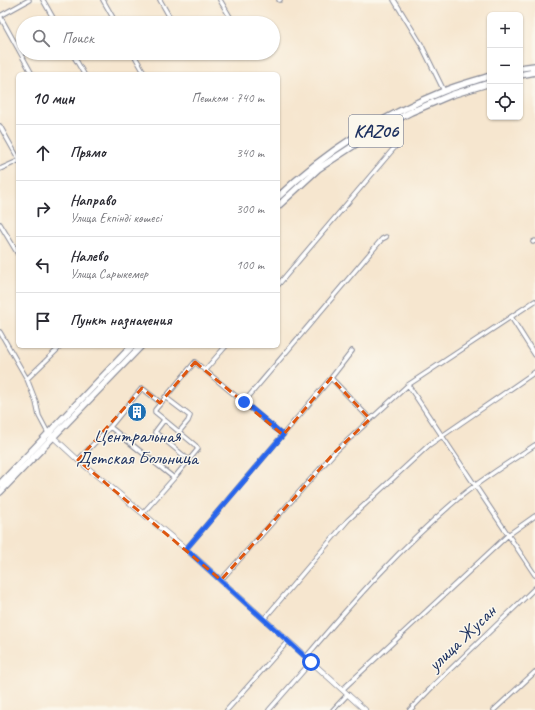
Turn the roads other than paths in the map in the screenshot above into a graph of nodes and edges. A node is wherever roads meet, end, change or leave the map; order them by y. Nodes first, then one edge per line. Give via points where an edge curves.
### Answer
1 (29, 0) edge
2 (43, 0) edge
3 (103, 0) edge
4 (160, 0) edge
5 (220, 0) edge
6 (394, 0) edge
7 (0, 16) edge
8 (52, 16) edge
9 (112, 16) edge
10 (169, 16) edge
11 (229, 16) edge
12 (16, 45) edge
13 (24, 60) edge
14 (76, 60) edge
15 (137, 60) edge
16 (535, 66) edge
17 (523, 68) edge
18 (31, 72) edge
19 (83, 72) edge
20 (144, 72) edge
21 (535, 72) edge
22 (523, 74) edge
23 (487, 77) edge
24 (487, 84) edge
25 (444, 91) junction
26 (0, 126) edge
27 (382, 127) junction
28 (16, 155) edge
29 (16, 160) edge
30 (0, 169) edge
31 (280, 195) edge
32 (280, 204) edge
33 (0, 224) edge
34 (386, 237) dead end
35 (16, 251) edge
36 (280, 283) edge
37 (535, 301) edge
38 (512, 317) junction
39 (0, 332) edge
40 (58, 348) edge
41 (130, 348) edge
42 (139, 348) edge
43 (224, 348) edge
44 (352, 351) dead end
45 (535, 355) edge
46 (205, 370) junction
47 (535, 372) edge
48 (331, 378) junction
49 (27, 379) junction
50 (408, 385) junction
51 (165, 398) junction
52 (244, 402) junction
53 (161, 403) junction
54 (370, 419) junction
55 (164, 420) junction
56 (110, 427) junction
57 (179, 432) junction
58 (50, 435) junction
59 (283, 435) junction
60 (442, 436) junction
61 (535, 445) edge
62 (78, 460) junction
63 (189, 460) junction
64 (174, 478) junction
65 (0, 484) edge
66 (475, 486) junction
67 (0, 492) edge
68 (143, 513) junction
69 (535, 516) edge
70 (508, 535) junction
71 (186, 549) junction
72 (535, 575) edge
73 (221, 580) junction
74 (535, 588) edge
75 (264, 619) junction
76 (288, 641) junction
77 (306, 657) junction
78 (311, 662) junction
79 (535, 672) edge
80 (343, 689) junction
81 (348, 694) junction
82 (227, 710) edge
83 (269, 710) edge
84 (333, 710) edge
85 (365, 710) edge
86 (410, 710) edge
87 (494, 710) edge

1 - 7 street
2 - 8 street
3 - 9 street
4 - 10 street
5 - 11 street
6 - 25 street via 421,44
7 - 12 street
13 - 18 street
14 - 19 street
15 - 20 street
16 - 17 highway
21 - 22 highway
23 - 25 highway, KАZ06
24 - 27 highway, KАZ06 via 452,95
25 - 31 highway, KАZ06 via 378,122 343,144 322,158
26 - 28 street
27 - 32 highway, KАZ06 via 318,169
27 - 36 street via 395,147
29 - 30 street
33 - 35 street
34 - 52 street
37 - 38 street
38 - 45 street
38 - 50 street
39 - 49 street
40 - 49 street
41 - 58 highway
42 - 58 highway
43 - 46 street
44 - 48 street
46 - 51 street via 195,362
46 - 52 street
47 - 60 street
48 - 54 street
48 - 59 street
49 - 58 street via 39,416
50 - 54 street
50 - 60 street
51 - 53 street
51 - 57 street via 190,416
52 - 59 street
53 - 55 street via 155,412
53 - 56 street via 142,388
54 - 73 street via 335,452
55 - 57 street
55 - 63 street via 155,432
56 - 62 street
56 - 64 street
57 - 63 street via 198,449
58 - 62 main road
58 - 65 highway via 43,439
58 - 67 highway
59 - 71 street
60 - 66 street
60 - 75 street via 348,520
61 - 66 street
62 - 68 main road
63 - 64 street
64 - 68 street
66 - 70 street
66 - 77 street via 460,496 414,538 366,586
68 - 71 main road
69 - 70 street
70 - 72 street
70 - 80 street
71 - 73 main road
73 - 75 main road
74 - 86 street, улица Жусан
75 - 76 main road
76 - 77 main road
76 - 82 street
77 - 78 main road
78 - 80 main road
78 - 83 street
79 - 87 street
80 - 81 main road
81 - 84 street
81 - 85 main road

